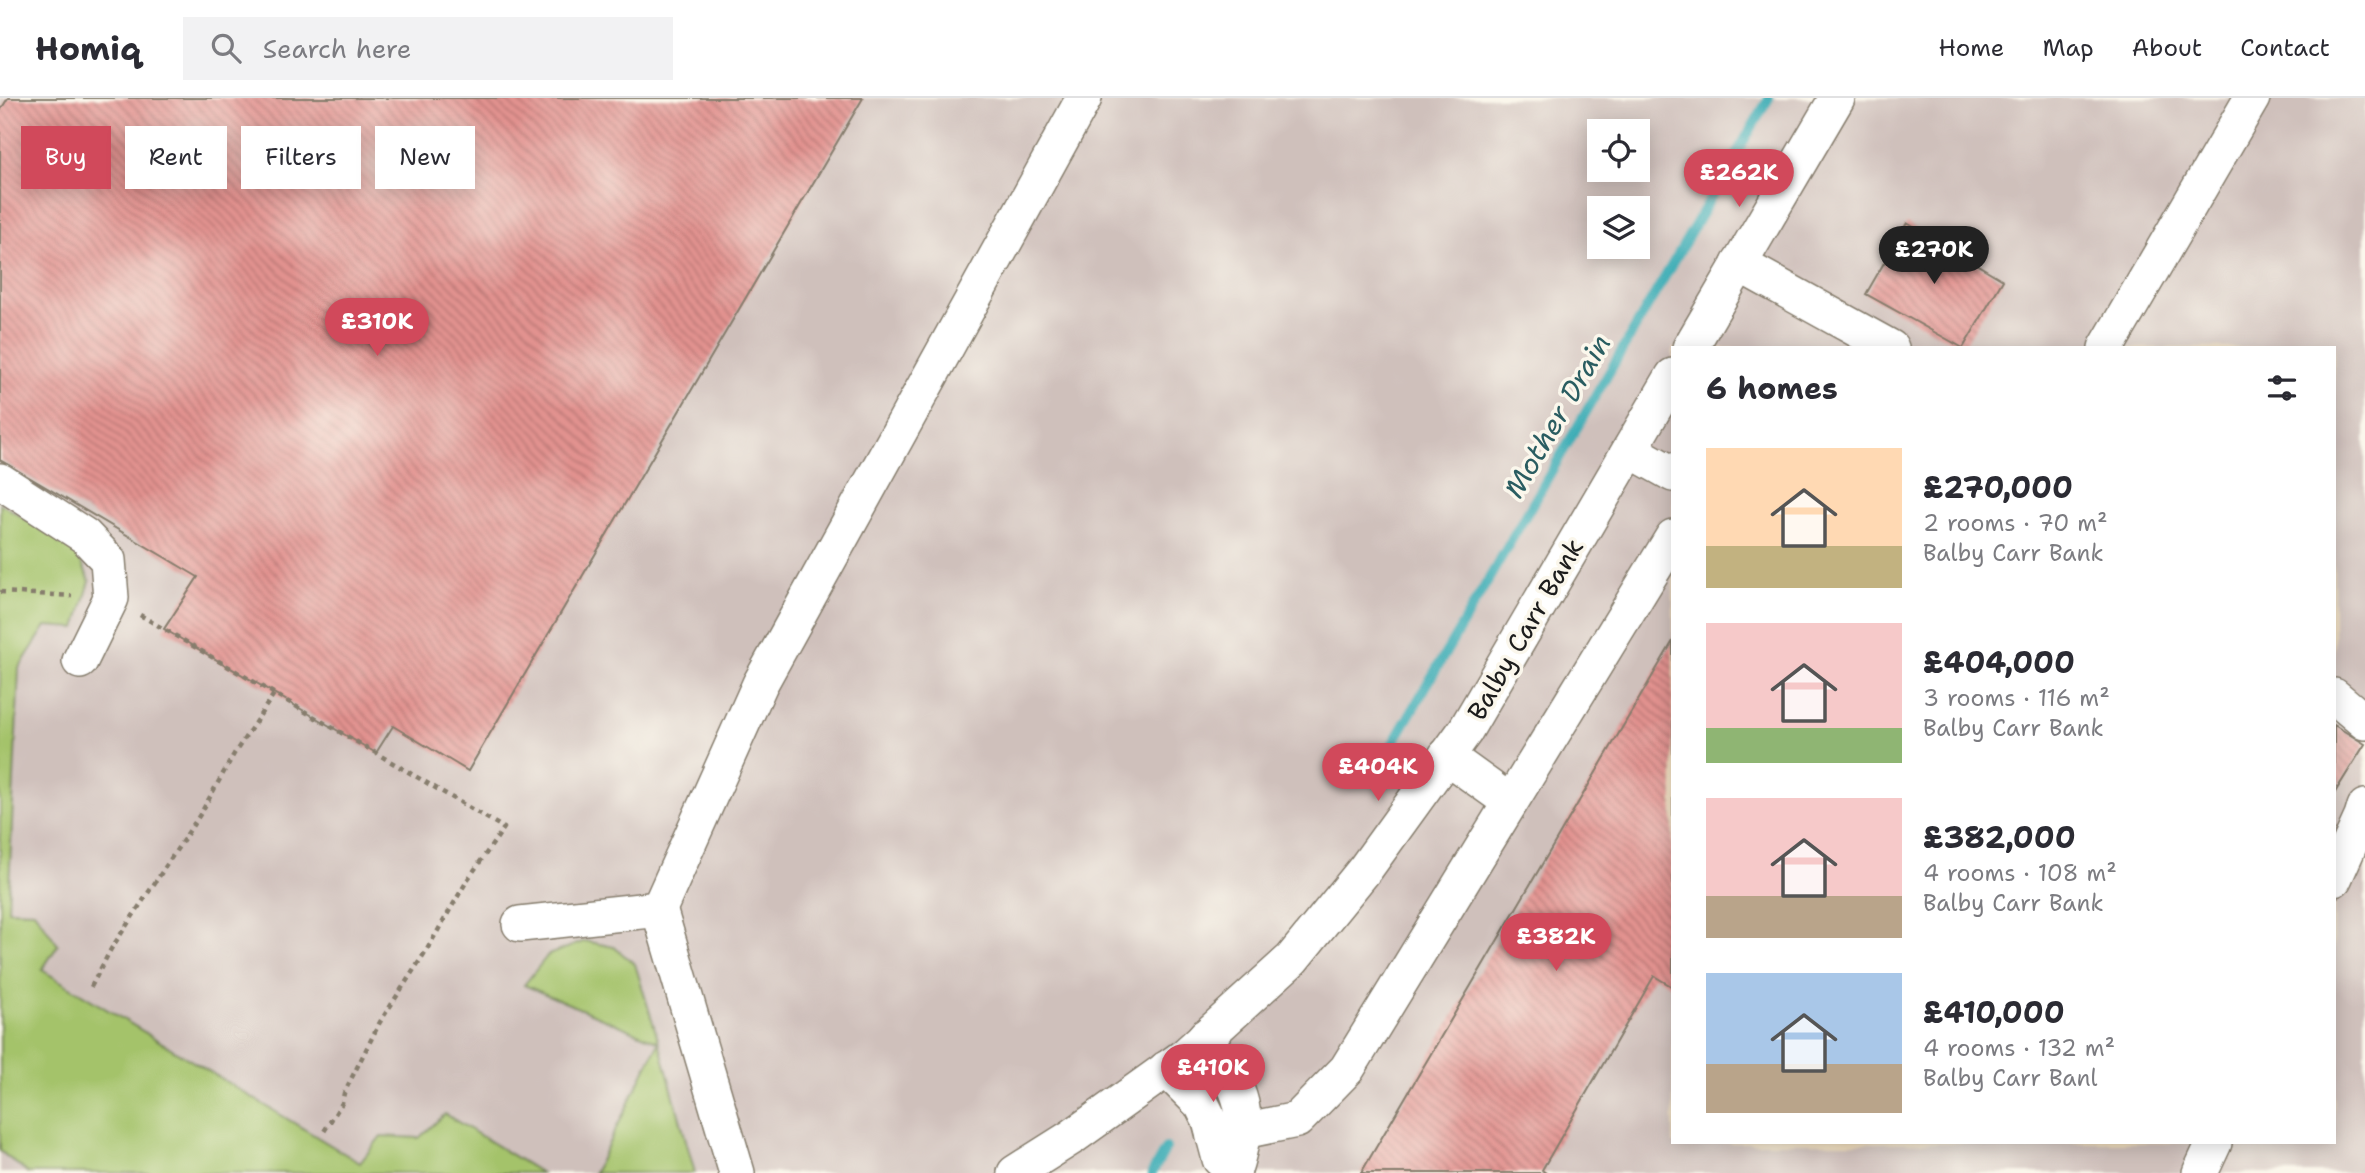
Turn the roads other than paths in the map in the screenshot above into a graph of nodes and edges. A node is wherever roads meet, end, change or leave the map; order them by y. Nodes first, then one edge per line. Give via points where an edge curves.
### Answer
1 (1084, 98) edge
2 (1837, 98) edge
3 (2252, 98) edge
4 (1739, 264) junction
5 (1691, 346) edge
6 (1887, 346) edge
7 (2107, 346) edge
8 (1671, 379) edge
9 (1630, 450) junction
10 (1671, 451) edge
11 (1671, 473) edge
12 (0, 481) edge
13 (1671, 540) edge
14 (80, 661) dead end
15 (2336, 698) edge
16 (2365, 722) edge
17 (1446, 756) junction
18 (1510, 802) junction
19 (2365, 807) edge
20 (2336, 874) edge
21 (659, 909) junction
22 (520, 924) dead end
23 (1205, 1037) junction
24 (1167, 1069) junction
25 (1229, 1134) junction
26 (2214, 1144) edge
27 (737, 1173) edge
28 (1016, 1173) edge
29 (1222, 1173) edge
30 (1233, 1173) edge
31 (2200, 1173) edge

1 - 21 street via 760,684
2 - 4 street
3 - 7 street
4 - 5 street
4 - 6 street
8 - 9 street, Balby Carr Bank
9 - 10 street
9 - 11 street
9 - 17 street, Balby Carr Bank
12 - 14 street via 85,536 108,560 111,598
13 - 18 street
15 - 16 street
17 - 18 street
17 - 23 street, Balby Carr Bank via 1366,868 1292,959
18 - 25 street via 1347,1069 1297,1120
19 - 20 street
21 - 22 street
21 - 27 street
23 - 24 street, Balby Carr Bank
23 - 25 street via 1236,1085 1242,1107
24 - 25 street
24 - 28 street, Balby Carr Bank
25 - 29 street
25 - 30 street
26 - 31 street

